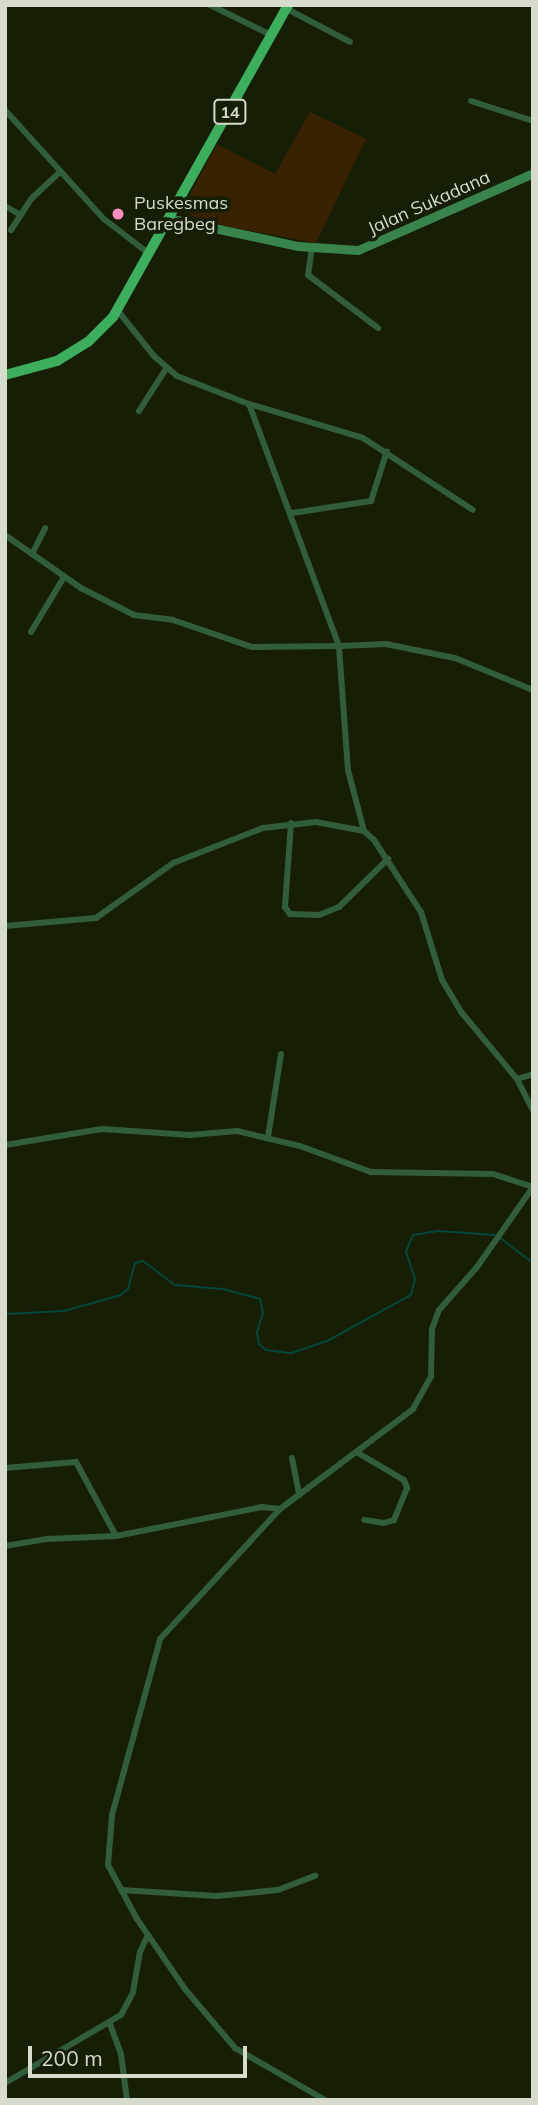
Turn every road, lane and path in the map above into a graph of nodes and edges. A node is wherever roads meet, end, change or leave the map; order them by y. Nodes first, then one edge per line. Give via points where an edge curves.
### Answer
1 (210, 5) edge
2 (287, 7) edge
3 (271, 35) junction
4 (350, 42) dead end
5 (471, 101) dead end
6 (5, 110) edge
7 (533, 121) edge
8 (60, 172) junction
9 (533, 173) edge
10 (5, 206) edge
11 (19, 214) junction
12 (172, 219) junction
13 (11, 230) dead end
14 (313, 247) junction
15 (148, 253) junction
16 (118, 311) junction
17 (378, 328) dead end
18 (166, 369) junction
19 (5, 375) edge
20 (5, 385) edge
21 (249, 404) junction
22 (139, 411) dead end
23 (387, 451) junction
24 (473, 510) dead end
25 (292, 513) junction
26 (45, 528) dead end
27 (5, 535) edge
28 (32, 554) junction
29 (64, 577) junction
30 (31, 632) dead end
31 (339, 646) junction
32 (533, 691) edge
33 (292, 823) junction
34 (364, 831) junction
35 (388, 859) junction
36 (5, 926) edge
37 (281, 1054) dead end
38 (533, 1074) edge
39 (517, 1079) junction
40 (533, 1111) edge
41 (268, 1136) junction
42 (5, 1145) edge
43 (533, 1187) edge
44 (358, 1453) junction
45 (292, 1458) dead end
46 (5, 1468) edge
47 (299, 1495) junction
48 (280, 1509) junction
49 (364, 1520) dead end
50 (116, 1536) junction
51 (5, 1546) edge
52 (315, 1877) dead end
53 (121, 1890) junction
54 (148, 1935) junction
55 (110, 2024) junction
56 (5, 2083) edge
57 (127, 2100) edge
58 (325, 2100) edge

1 - 3 street
2 - 3 highway, 14
2 - 4 street
3 - 12 highway, 14
5 - 7 street
6 - 8 street
8 - 11 street
8 - 15 street via 104,219
9 - 14 main road, Jalan Sukadana via 368,248
10 - 11 street
11 - 13 street
12 - 14 main road, Jalan Sukadana
12 - 15 highway, 14
14 - 17 street via 308,275
15 - 16 highway, 14
16 - 18 street
16 - 19 highway, 14 via 102,331 67,355
18 - 21 street via 199,387
18 - 22 street
19 - 20 street
21 - 23 street via 363,438
21 - 25 street
23 - 24 street
23 - 25 street via 370,501
25 - 31 street
26 - 28 street
27 - 28 street
28 - 29 street
29 - 30 street
29 - 31 street via 127,613 173,620 252,647
31 - 32 street via 386,644 455,658
31 - 34 street via 348,770
33 - 34 street
33 - 35 street via 285,907 290,914 319,915 339,907
33 - 36 street via 222,841 173,863 96,918
34 - 35 street
35 - 39 street via 421,912 442,980 462,1013
37 - 41 street
38 - 39 street
39 - 40 street
41 - 42 street via 237,1131 190,1135 102,1129
41 - 43 street via 370,1172 493,1174
43 - 44 street via 435,1318 431,1376 421,1400
44 - 47 street
44 - 49 street via 404,1480 407,1488 394,1520
45 - 47 street
46 - 50 street via 76,1462
47 - 48 street
48 - 50 street via 237,1510
48 - 53 street via 160,1639 112,1815 107,1857
50 - 51 street
52 - 53 street via 278,1890 217,1896
53 - 54 street
54 - 55 street via 130,2002
54 - 58 street via 234,2048
55 - 56 street
55 - 57 street via 121,2054

